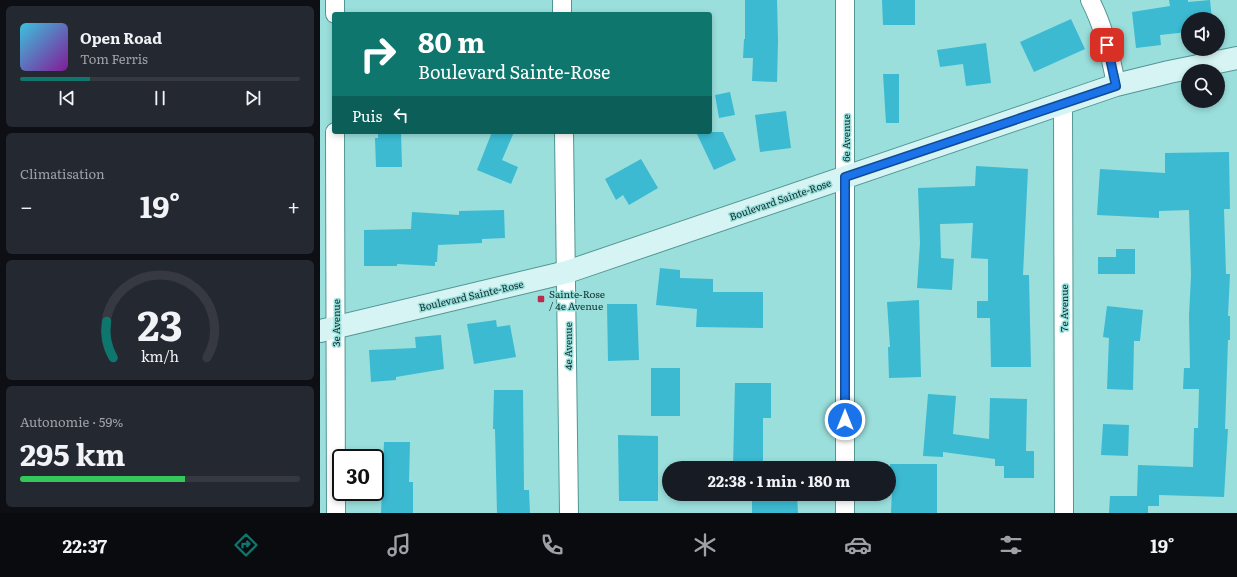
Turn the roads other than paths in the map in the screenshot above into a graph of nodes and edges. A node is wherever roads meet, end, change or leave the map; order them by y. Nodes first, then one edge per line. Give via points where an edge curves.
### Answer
1 (335, 0) edge
2 (562, 0) edge
3 (845, 0) edge
4 (1090, 0) edge
5 (335, 12) edge
6 (562, 12) edge
7 (1237, 58) edge
8 (1116, 86) junction
9 (1063, 103) junction
10 (335, 134) edge
11 (564, 134) edge
12 (845, 177) junction
13 (567, 272) junction
14 (327, 330) edge
15 (845, 461) edge
16 (845, 501) edge
17 (336, 513) edge
18 (569, 513) edge
19 (845, 513) edge
20 (1064, 513) edge

1 - 5 street
2 - 6 street
3 - 12 street, 6e Avenue
4 - 8 street via 1111,56
7 - 8 street, Boulevard Sainte-Rose
8 - 9 street, Boulevard Sainte-Rose
9 - 12 street, Boulevard Sainte-Rose
9 - 20 street, 7e Avenue
10 - 14 street, 3e Avenue
11 - 13 street, 4e Avenue
12 - 13 street, Boulevard Sainte-Rose
12 - 15 street, 6e Avenue
13 - 14 street, Boulevard Sainte-Rose
13 - 18 street, 4e Avenue
14 - 17 street, 3e Avenue
16 - 19 street

